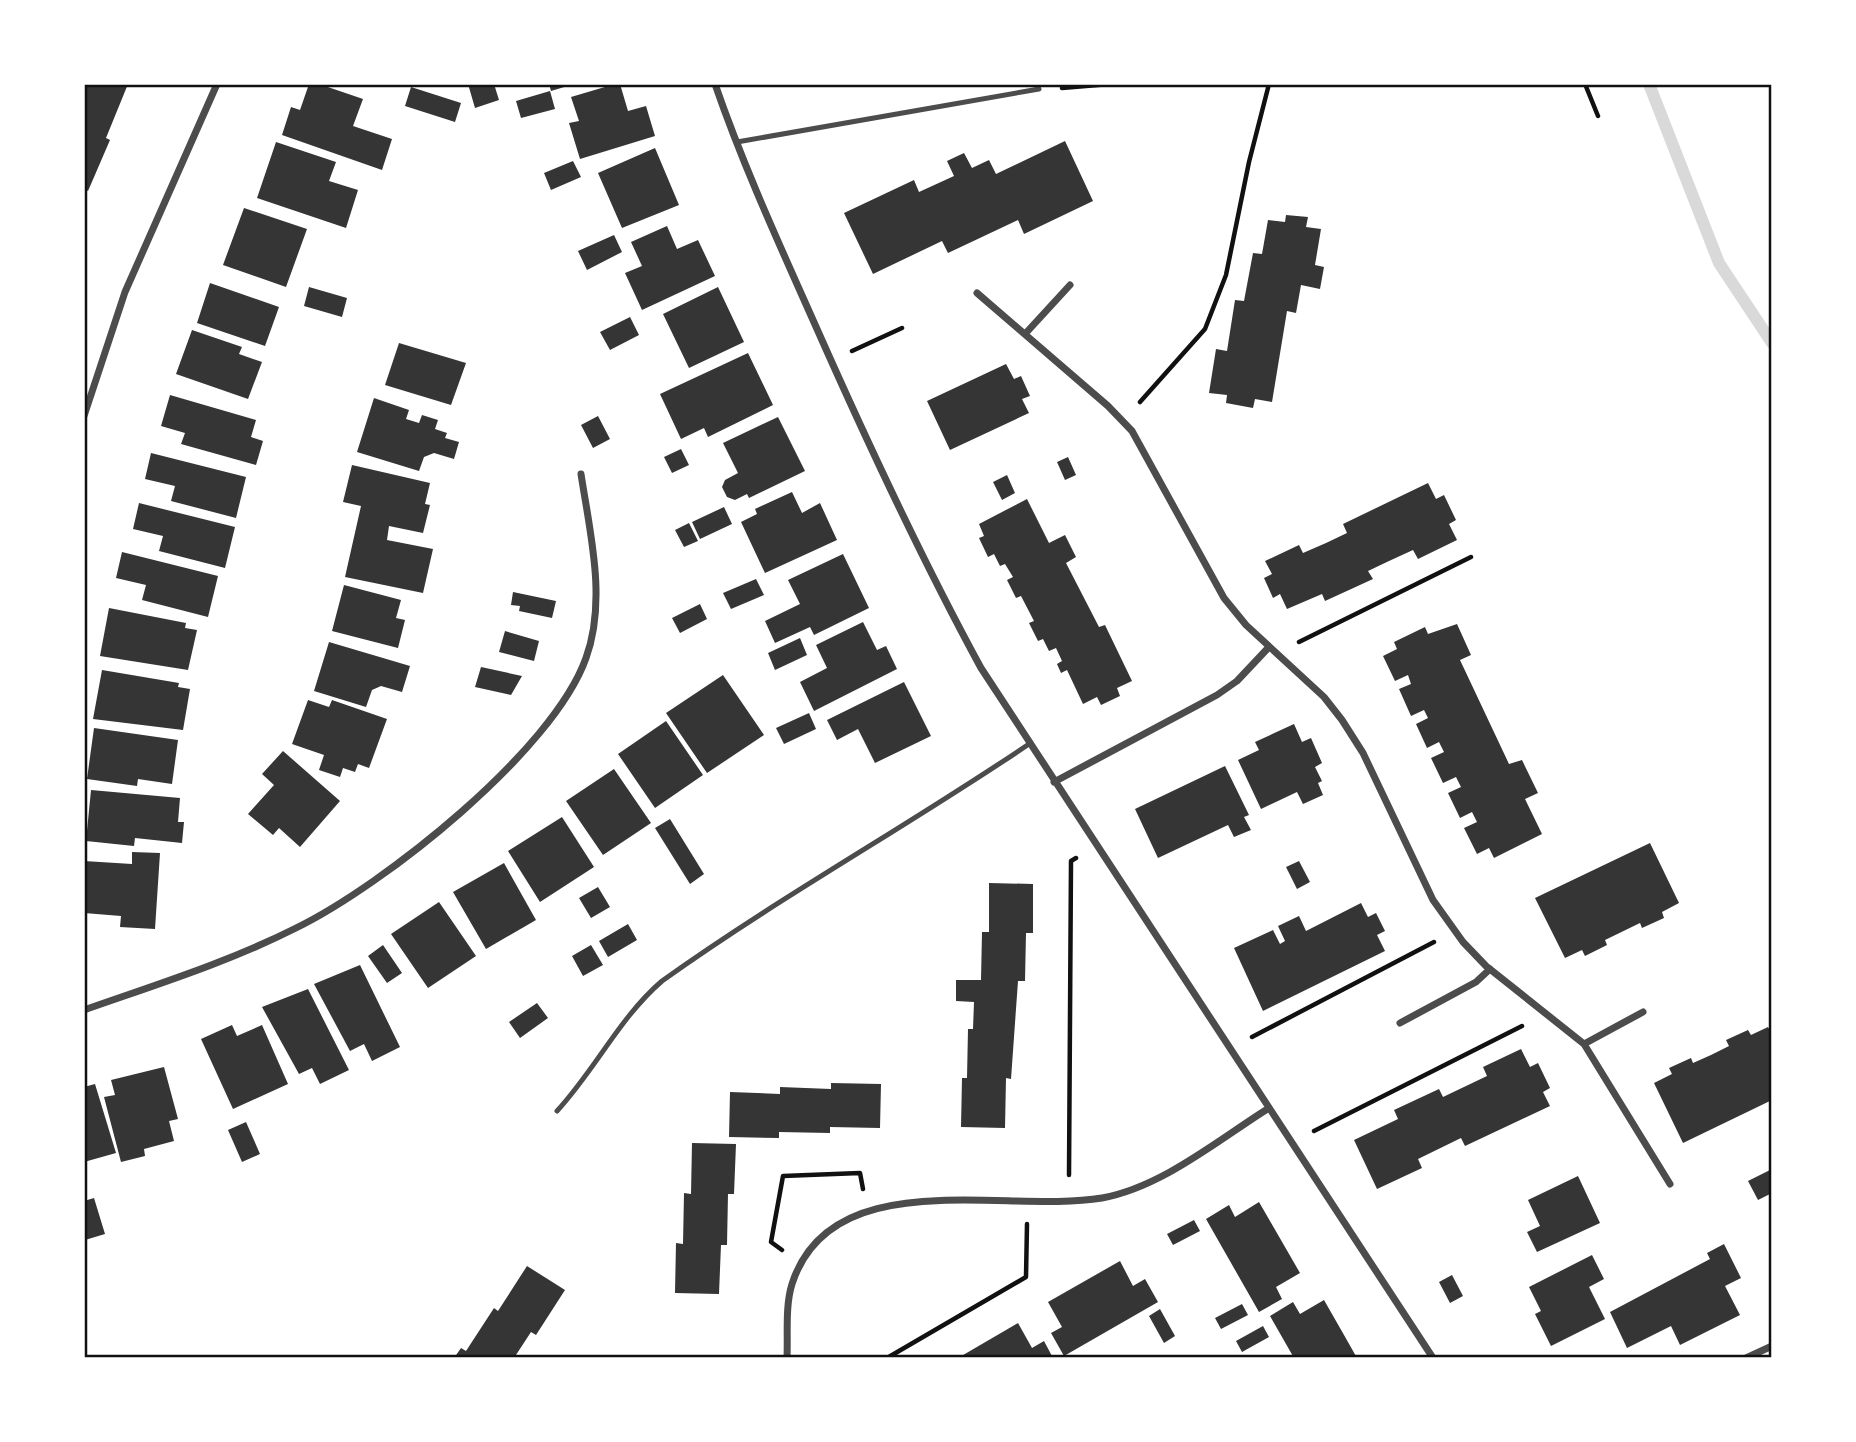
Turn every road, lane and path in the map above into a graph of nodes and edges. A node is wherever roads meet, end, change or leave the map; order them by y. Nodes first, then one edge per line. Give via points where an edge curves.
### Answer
1 (217, 84) edge
2 (715, 84) edge
3 (1110, 84) edge
4 (1269, 84) edge
5 (1585, 84) edge
6 (1039, 89) joint
7 (1598, 116) dead end
8 (737, 142) junction
9 (1070, 285) dead end
10 (977, 293) dead end
11 (902, 328) dead end
12 (1025, 334) junction
13 (831, 361) junction
14 (84, 416) edge
15 (1122, 421) junction
16 (581, 474) dead end
17 (1471, 557) dead end
18 (1269, 647) junction
19 (1276, 654) junction
20 (1029, 744) junction
21 (1054, 782) junction
22 (1095, 845) junction
23 (1455, 932) junction
24 (1490, 969) junction
25 (84, 1010) edge
26 (1643, 1012) dead end
27 (1548, 1013) junction
28 (1400, 1023) dead end
29 (1584, 1044) junction
30 (1230, 1048) junction
31 (1269, 1108) junction
32 (557, 1111) dead end
33 (1292, 1143) junction
34 (1670, 1184) dead end
35 (1069, 1201) junction
36 (1027, 1202) junction
37 (868, 1210) junction
38 (801, 1263) junction
39 (1772, 1346) edge
40 (787, 1358) edge
41 (887, 1358) edge
42 (1433, 1358) edge
43 (1746, 1358) edge

1 - 14 street via 125,292
2 - 8 street
3 - 6 path
4 - 15 path via 1226,275 1205,329
5 - 7 path
6 - 8 lane
8 - 13 street
9 - 12 street
10 - 12 street
11 - 13 path
12 - 15 street
13 - 20 street via 948,609
15 - 18 street via 1147,453 1224,598
16 - 25 street via 595,561 595,613 586,657 564,702 530,746 428,838 336,907 240,953
17 - 19 path
18 - 19 street
18 - 21 street via 1217,695
19 - 23 street via 1324,697 1349,731 1433,900
20 - 21 street
20 - 32 lane via 662,981 640,1000 581,1085
21 - 22 street
22 - 30 street
22 - 35 path via 1071,861
23 - 24 street
23 - 30 path
24 - 27 street
24 - 28 street via 1476,982
26 - 29 street
27 - 29 street
27 - 33 path
29 - 34 street
30 - 31 street
31 - 33 street
31 - 35 street via 1142,1186 1103,1198
33 - 42 street
35 - 36 street
36 - 37 street via 910,1203
36 - 41 path via 1026,1277
37 - 38 street via 834,1225
37 - 38 path via 860,1173 783,1176 771,1242
38 - 40 street via 791,1287
39 - 43 street

